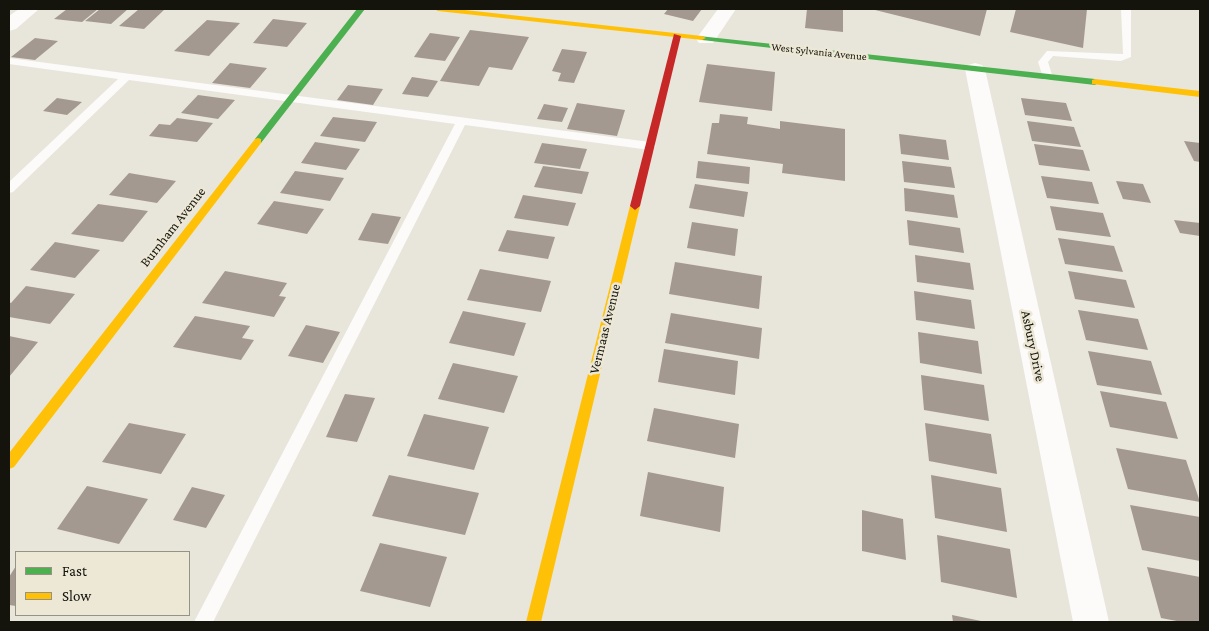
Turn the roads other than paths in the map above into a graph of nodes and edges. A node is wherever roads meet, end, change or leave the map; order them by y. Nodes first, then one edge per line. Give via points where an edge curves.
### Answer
1 (30, 9) edge
2 (361, 9) edge
3 (438, 9) edge
4 (727, 9) edge
5 (1126, 9) edge
6 (508, 12) edge
7 (9, 25) edge
8 (677, 36) junction
9 (706, 39) junction
10 (9, 61) edge
11 (975, 69) junction
12 (127, 76) junction
13 (1048, 78) junction
14 (1200, 94) edge
15 (291, 98) junction
16 (462, 121) junction
17 (650, 146) junction
18 (9, 189) edge
19 (9, 463) edge
20 (203, 622) edge
21 (533, 622) edge
22 (1091, 622) edge

1 - 7 street
2 - 15 street, Burnham Avenue
3 - 6 street, West Sylvania Avenue
4 - 9 street
5 - 13 lane via 1128,55 1121,58 1050,53 1043,62
6 - 8 street, West Sylvania Avenue
8 - 9 street, West Sylvania Avenue
8 - 17 street, Vermaas Avenue
9 - 11 street, West Sylvania Avenue
10 - 12 lane
11 - 13 street, West Sylvania Avenue
11 - 22 street, Asbury Drive
12 - 15 lane
12 - 18 lane
13 - 14 street, West Sylvania Avenue
15 - 16 lane
15 - 19 street, Burnham Avenue
16 - 17 lane
16 - 20 lane
17 - 21 street, Vermaas Avenue

